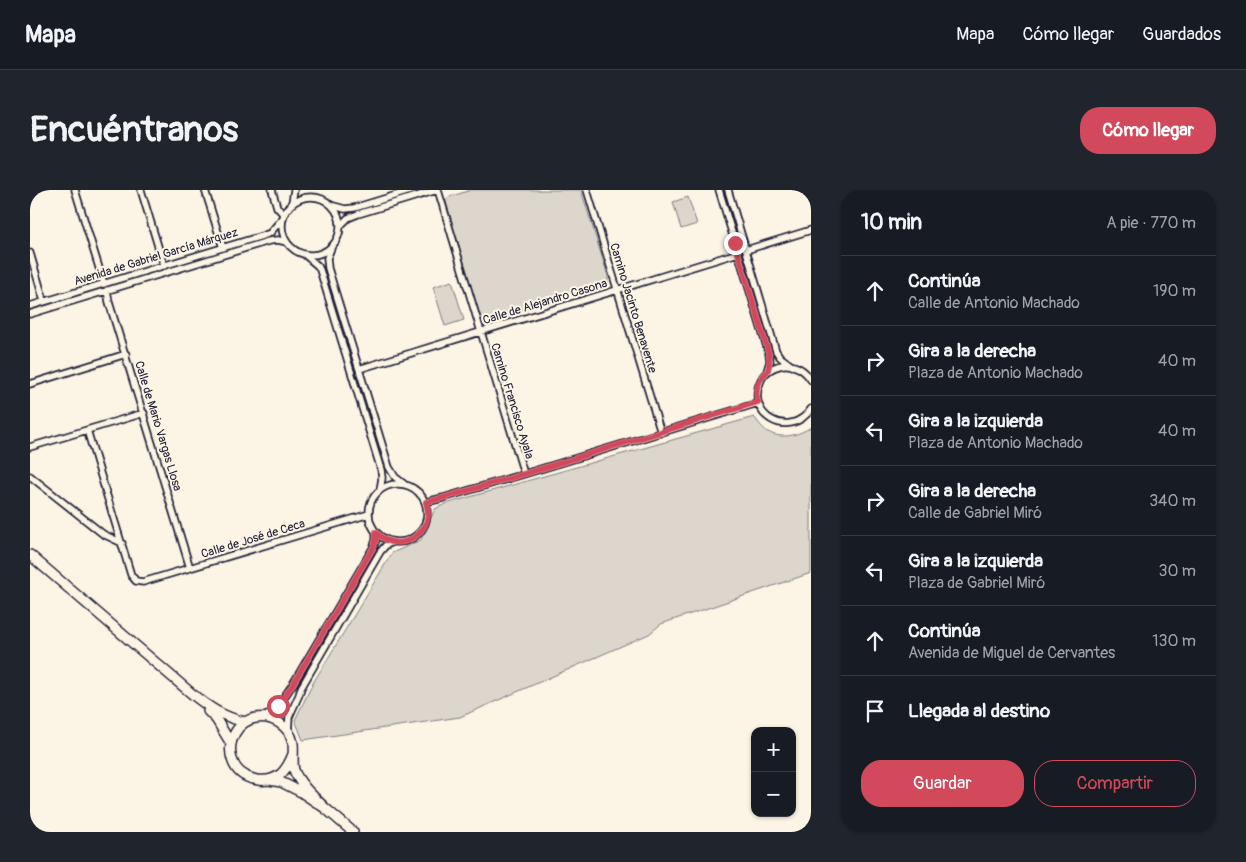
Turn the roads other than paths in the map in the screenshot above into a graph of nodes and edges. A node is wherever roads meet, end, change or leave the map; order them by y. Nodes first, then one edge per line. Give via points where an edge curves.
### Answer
1 (75, 190) edge
2 (141, 190) edge
3 (205, 190) edge
4 (272, 190) edge
5 (294, 190) edge
6 (308, 190) edge
7 (413, 190) edge
8 (437, 190) edge
9 (587, 190) edge
10 (719, 190) edge
11 (728, 190) edge
12 (317, 197) junction
13 (292, 202) junction
14 (332, 205) junction
15 (283, 217) junction
16 (340, 226) junction
17 (811, 230) edge
18 (287, 242) junction
19 (332, 246) junction
20 (223, 248) junction
21 (746, 250) junction
22 (738, 253) junction
23 (30, 254) edge
24 (305, 254) junction
25 (164, 266) junction
26 (104, 284) junction
27 (107, 290) junction
28 (618, 290) junction
29 (44, 302) junction
30 (30, 306) edge
31 (30, 314) edge
32 (481, 332) junction
33 (126, 354) junction
34 (792, 366) junction
35 (359, 369) junction
36 (767, 371) junction
37 (811, 380) edge
38 (30, 384) edge
39 (758, 402) junction
40 (811, 409) edge
41 (144, 413) junction
42 (809, 414) edge
43 (87, 430) junction
44 (661, 433) junction
45 (30, 447) edge
46 (524, 474) junction
47 (30, 476) edge
48 (404, 484) junction
49 (380, 490) junction
50 (426, 502) junction
51 (369, 514) junction
52 (376, 532) junction
53 (393, 542) junction
54 (122, 543) junction
55 (30, 555) edge
56 (190, 568) junction
57 (191, 693) junction
58 (265, 717) junction
59 (245, 722) junction
60 (288, 732) junction
61 (230, 742) junction
62 (293, 754) junction
63 (267, 780) junction
64 (325, 808) junction
65 (353, 832) edge

1 - 26 street
2 - 25 street
3 - 20 street
4 - 15 street
5 - 13 street
6 - 12 street
7 - 14 street via 354,208
8 - 16 street via 358,214
8 - 32 street, Camino Francisco Ayala
9 - 28 street, Camino Jacinto Benavente
10 - 22 street
11 - 21 street
12 - 13 street
12 - 14 street
13 - 15 street
14 - 16 street
15 - 18 street via 282,228
15 - 20 street, Avenida de Gabriel García Márquez via 270,233
16 - 19 street via 338,238
17 - 21 street
18 - 24 street
18 - 27 street, Avenida de Gabriel García Márquez via 269,241
19 - 24 street via 323,252
19 - 35 street via 327,258 328,268
20 - 25 street, Avenida de Gabriel García Márquez
21 - 34 street via 776,351
22 - 28 street, Calle de Alejandro Casona
22 - 36 street via 769,354
23 - 29 street
24 - 49 street via 320,270 381,470
25 - 26 street, Avenida de Gabriel García Márquez
26 - 29 street, Avenida de Gabriel García Márquez
27 - 31 street, Avenida de Gabriel García Márquez
27 - 33 street, Calle de Mario Vargas Llosa
28 - 32 street, Calle de Alejandro Casona
28 - 44 street, Camino Jacinto Benavente
29 - 30 street, Avenida de Gabriel García Márquez
32 - 35 street, Calle de Alejandro Casona
32 - 46 street, Camino Francisco Ayala
33 - 38 street
33 - 41 street, Calle de Mario Vargas Llosa
34 - 36 street via 776,366
34 - 37 street via 799,368
35 - 48 street via 389,467
36 - 39 street via 757,388
39 - 42 street via 765,416 780,423 798,421
39 - 44 street
40 - 42 street
41 - 43 street
41 - 56 street, Calle de Mario Vargas Llosa
43 - 45 street
43 - 54 street
44 - 46 street
46 - 50 street
47 - 54 street via 102,534
48 - 49 street via 388,485
48 - 50 street via 420,492
49 - 51 street
50 - 53 street via 428,513 419,534 404,542
51 - 52 street
51 - 56 street, Calle de José de Ceca
52 - 53 street
52 - 58 street via 373,548 293,684 278,706
53 - 60 street via 380,552 301,688 289,716
54 - 56 street, Calle de José de Ceca via 131,575 136,581 143,582
55 - 57 main road
57 - 59 main road via 219,713
57 - 61 main road via 216,719
58 - 59 main road
58 - 60 main road via 278,722
59 - 61 main road
60 - 62 main road
61 - 63 main road via 230,755 235,766 245,776
62 - 63 main road via 282,773
62 - 64 main road via 298,778
63 - 64 main road via 290,786
64 - 65 main road

